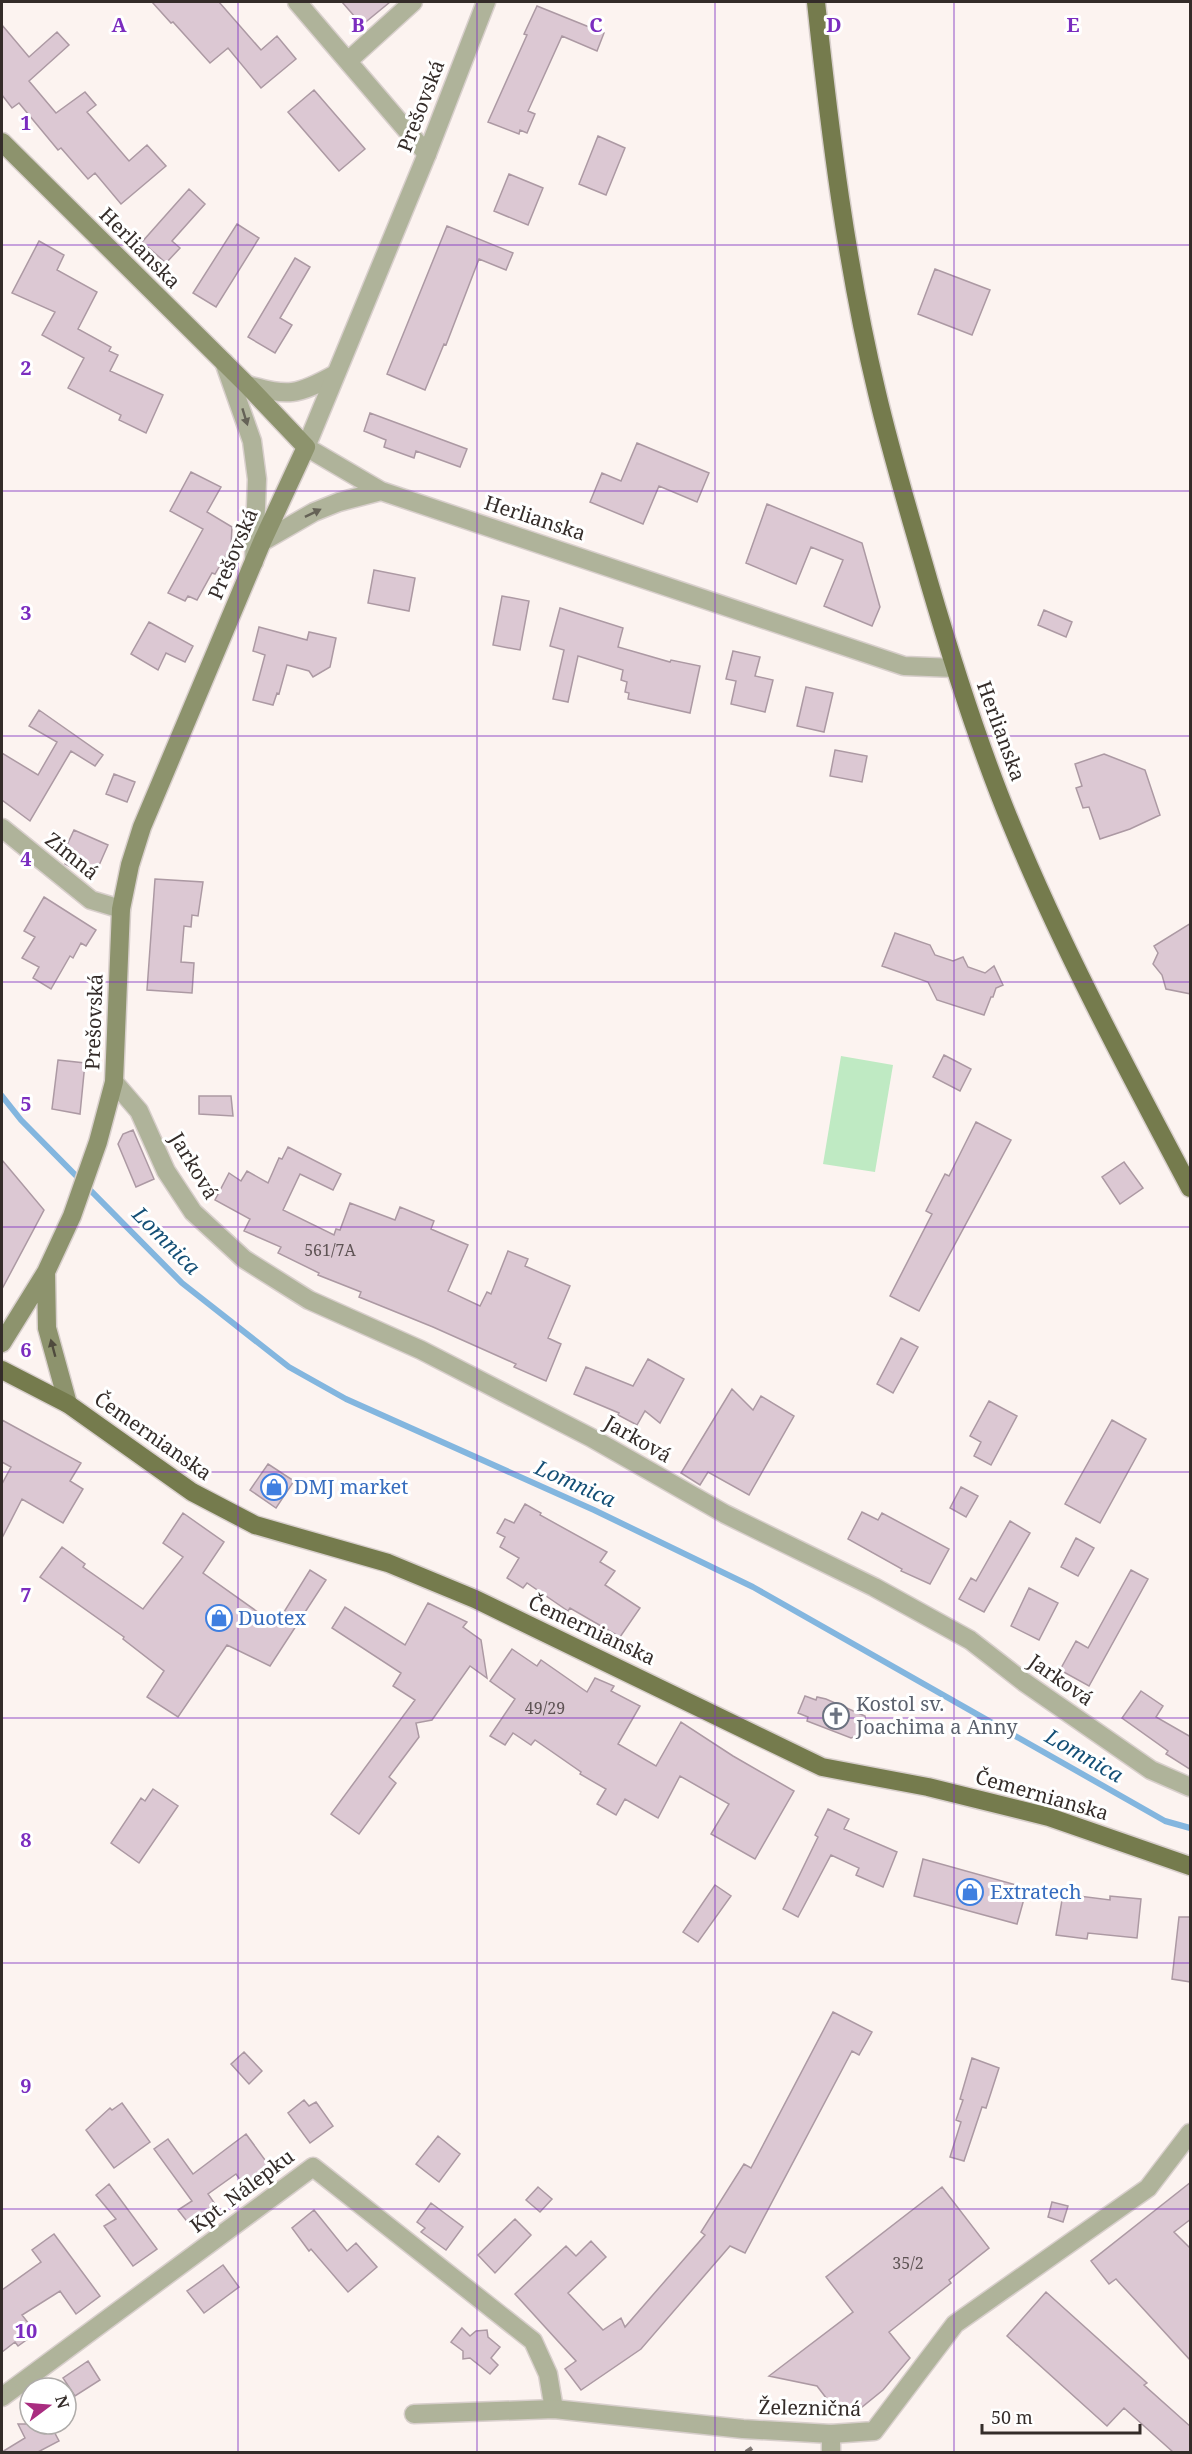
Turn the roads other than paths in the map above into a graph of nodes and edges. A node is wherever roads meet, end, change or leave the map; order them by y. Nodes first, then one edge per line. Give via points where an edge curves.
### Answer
1 (297, 2) edge
2 (414, 2) edge
3 (486, 2) edge
4 (816, 2) edge
5 (348, 61) junction
6 (2, 142) edge
7 (427, 154) junction
8 (224, 362) junction
9 (334, 375) junction
10 (247, 385) junction
11 (306, 447) junction
12 (381, 491) junction
13 (262, 542) junction
14 (254, 562) junction
15 (955, 668) junction
16 (2, 828) edge
17 (121, 909) junction
18 (114, 1082) junction
19 (1191, 1188) edge
20 (46, 1272) junction
21 (2, 1343) edge
22 (2, 1370) edge
23 (68, 1404) junction
24 (1191, 1786) edge
25 (1191, 1866) edge
26 (1191, 2133) edge
27 (2, 2397) edge
28 (554, 2409) junction
29 (414, 2414) dead end
30 (831, 2434) junction
31 (831, 2452) edge

1 - 5 street
2 - 5 street
3 - 7 street, Prešovská
4 - 15 main road via 843,220 872,372
5 - 7 street
6 - 8 main road, Herlianska
7 - 9 street, Prešovská
8 - 10 main road, Herlianska
8 -> 14 street via 252,441 257,479
9 - 10 street via 290,394
9 - 11 street, Prešovská
10 - 11 main road, Herlianska
11 - 12 street, Herlianska
11 - 13 main road, Prešovská
13 -> 12 street via 314,512
12 - 15 street, Herlianska via 904,666
13 - 14 main road, Prešovská
14 - 17 main road, Prešovská via 142,827
15 - 19 main road, Herlianska via 1011,823 1063,943
16 - 17 street, Zimná via 91,900
17 - 18 main road, Prešovská
18 - 20 main road, Prešovská via 72,1216
18 - 24 street, Jarková via 139,1111 166,1171 193,1212 244,1259 309,1300 442,1361 590,1437 725,1514 874,1587 970,1640 1151,1770
20 - 21 main road, Prešovská
23 -> 20 main road via 47,1328
22 - 23 main road, Čemernianska
23 - 25 main road, Čemernianska via 192,1492 255,1526 388,1563 475,1599 822,1767 928,1787 1049,1817
26 - 30 street, Železničná via 1149,2188 955,2324 874,2431
27 - 28 street, Kpt. Nálepku via 313,2167 533,2341 548,2374
28 - 29 street, Železničná
28 - 30 street, Železničná
30 - 31 street

